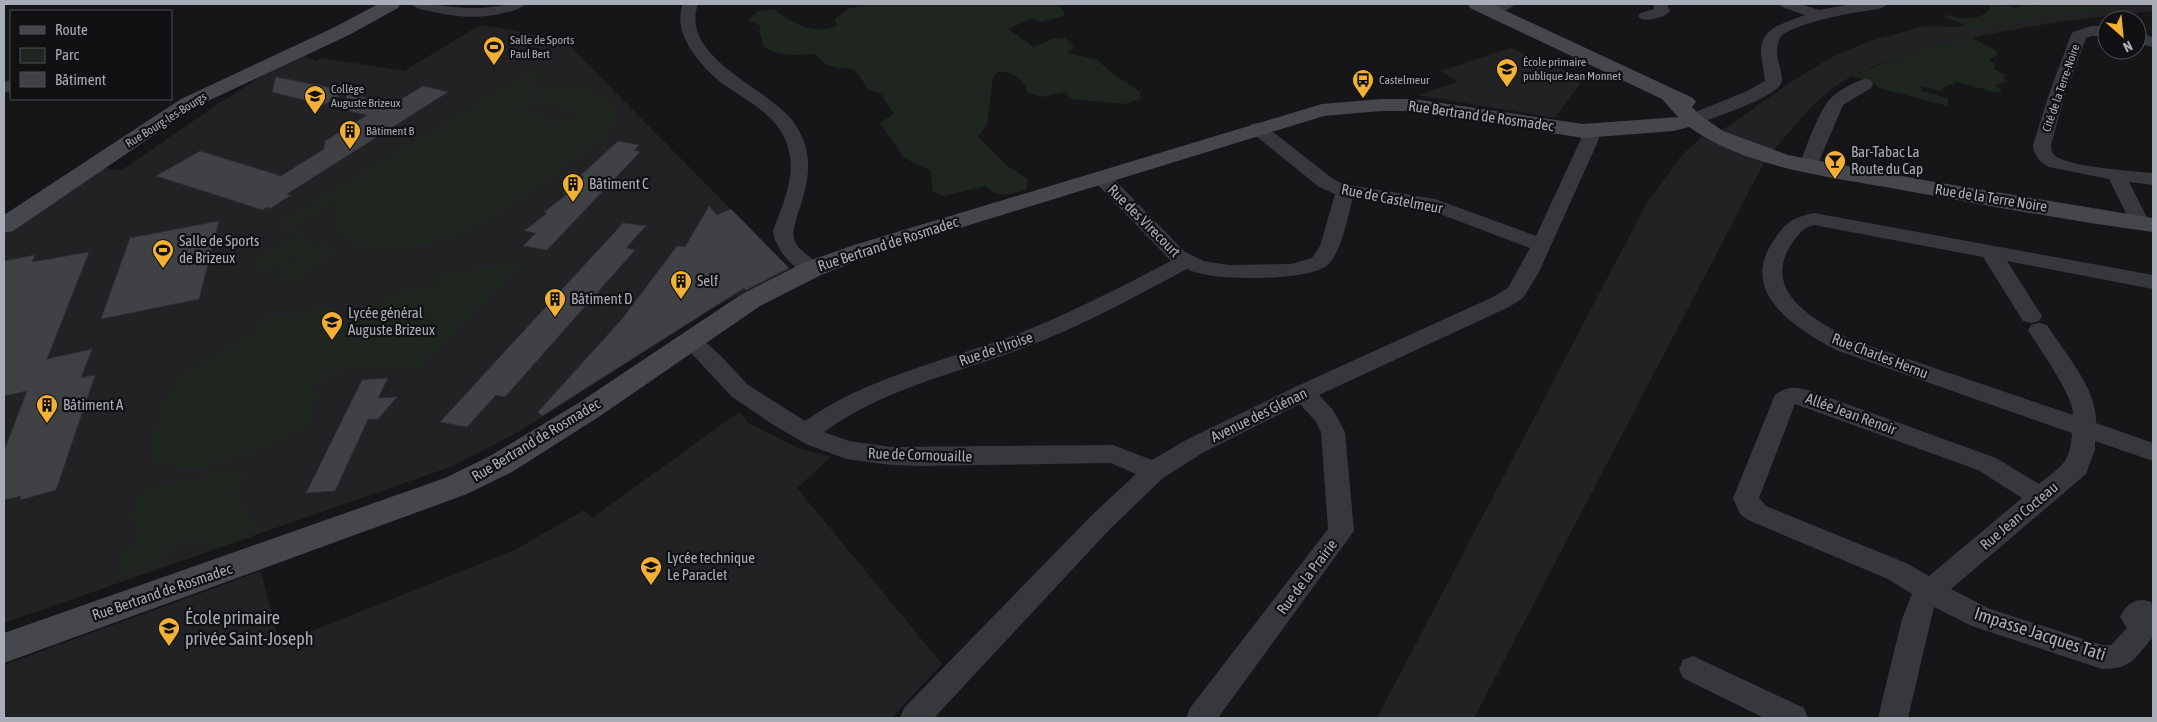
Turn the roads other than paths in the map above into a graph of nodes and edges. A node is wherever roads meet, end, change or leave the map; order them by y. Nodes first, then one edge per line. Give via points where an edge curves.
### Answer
1 (391, 4) edge
2 (420, 4) edge
3 (517, 4) edge
4 (690, 4) edge
5 (1660, 4) edge
6 (1787, 4) edge
7 (1879, 4) edge
8 (1491, 6) edge
9 (1850, 6) edge
10 (1818, 15) junction
11 (1646, 16) dead end
12 (2097, 31) edge
13 (1866, 84) dead end
14 (1698, 118) junction
15 (1257, 128) junction
16 (1590, 131) junction
17 (1820, 165) junction
18 (2116, 173) junction
19 (1102, 178) junction
20 (2153, 179) edge
21 (1345, 191) junction
22 (2146, 224) edge
23 (4, 226) edge
24 (1541, 245) junction
25 (1990, 251) junction
26 (1186, 261) junction
27 (812, 269) junction
28 (2153, 282) edge
29 (691, 341) junction
30 (1303, 393) junction
31 (2086, 429) junction
32 (806, 433) junction
33 (2153, 452) edge
34 (1154, 471) junction
35 (2040, 497) junction
36 (1931, 590) junction
37 (2141, 610) dead end
38 (4, 648) edge
39 (1693, 669) dead end
40 (915, 718) edge
41 (1201, 718) edge
42 (1794, 718) edge
43 (1893, 718) edge

1 - 23 street, Rue Bourg-les-Bourgs via 342,31 188,104
2 - 3 street via 472,14 493,12
4 - 27 street via 686,19 701,49 724,77 765,104 793,136 800,166 783,238 786,246
5 - 11 street via 1662,11
6 - 10 street
7 - 9 street
8 - 14 street, Rue de la Terre Noire via 1669,94
9 - 10 street
10 - 14 street via 1775,33 1769,46 1774,80 1771,84
12 - 18 street, Cité de la Terre-Noire via 2079,35 2042,145 2046,156 2053,162
13 - 17 street via 1836,102 1816,145
14 - 16 street, Rue Bertrand de Rosmadec via 1672,125
14 - 17 street, Rue de la Terre Noire via 1706,131 1790,163
15 - 16 street, Rue Bertrand de Rosmadec via 1322,110 1391,105 1435,107
15 - 19 street, Rue Bertrand de Rosmadec
15 - 21 street, Rue de Castelmeur via 1326,182
16 - 24 street, Avenue des Glénan via 1590,139
17 - 22 street, Rue de la Terre Noire
18 - 20 street, Cité de la Terre-Noire
18 - 22 street
19 - 26 street, Rue des Virecourt
19 - 27 street, Rue Bertrand de Rosmadec via 863,250
21 - 24 street, Rue de Castelmeur via 1428,203
21 - 26 street, Rue des Virecourt via 1330,248 1312,265 1292,270 1246,271 1205,268
24 - 30 street, Avenue des Glénan via 1525,280 1509,297
25 - 28 street, Rue Charles Hernu
25 - 31 street via 2079,394 2085,410
25 - 31 street, Rue Charles Hernu via 1805,219 1789,234 1777,253 1772,276 1776,291 1793,312 1844,345
26 - 32 street, Rue de l'Iroise via 1040,334 911,377 855,400
27 - 29 street, Rue Bertrand de Rosmadec via 745,303
29 - 32 street, Rue de Cornouaille via 740,391
29 - 38 street, Rue Bertrand de Rosmadec via 501,464 456,486
30 - 34 street, Avenue des Glénan via 1195,446
30 - 41 street, Rue de la Prairie via 1329,419 1333,432 1341,530
31 - 33 street, Rue Charles Hernu
31 - 35 street, Rue Jean Cocteau via 2077,466
32 - 34 street, Rue de Cornouaille via 846,450 875,455 1114,454
34 - 40 street, Avenue des Glénan via 1100,523
35 - 36 street, Rue Jean Cocteau
35 - 36 street, Allée Jean Renoir via 1980,461 1803,397 1786,397 1746,498 1749,507
36 - 37 street, Impasse Jacques Tati via 1964,610 2001,625 2111,658 2118,657 2145,626 2134,617
36 - 43 street via 1916,619
39 - 42 street

